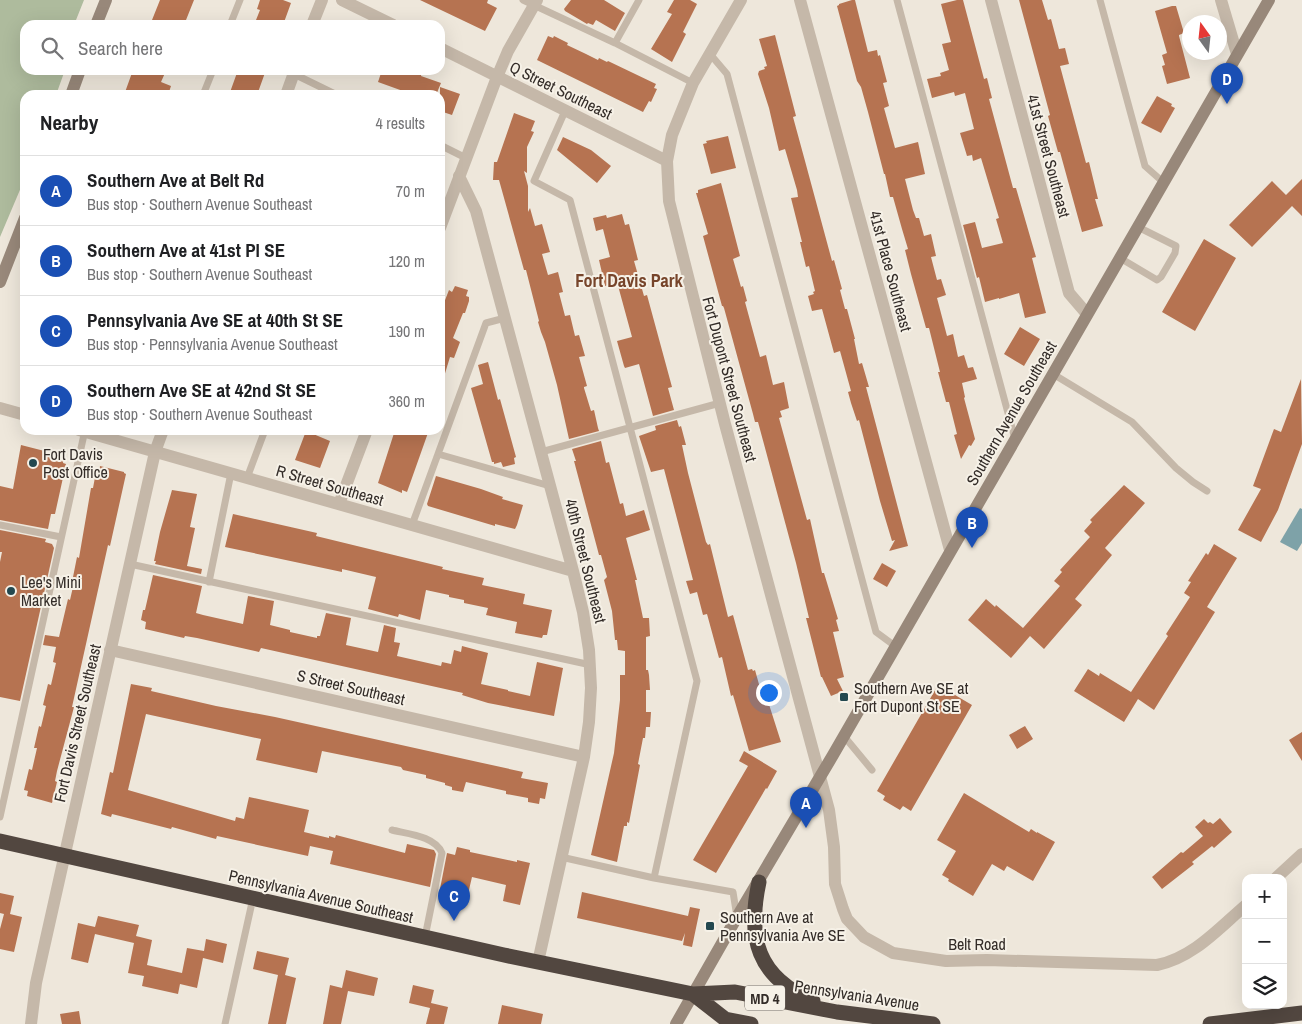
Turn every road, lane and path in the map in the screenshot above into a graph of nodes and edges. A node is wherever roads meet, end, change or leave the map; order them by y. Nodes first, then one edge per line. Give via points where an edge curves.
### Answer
1 (106, 0) edge
2 (240, 0) edge
3 (322, 0) edge
4 (342, 0) edge
5 (640, 0) edge
6 (741, 0) edge
7 (800, 0) edge
8 (897, 0) edge
9 (991, 0) edge
10 (1100, 0) edge
11 (1220, 0) edge
12 (1269, 0) edge
13 (531, 2) edge
14 (98, 20) edge
15 (232, 20) edge
16 (314, 20) edge
17 (383, 20) edge
18 (615, 43) junction
19 (445, 51) edge
20 (710, 54) junction
21 (1238, 54) junction
22 (78, 75) edge
23 (211, 75) edge
24 (293, 75) edge
25 (300, 75) edge
26 (497, 77) junction
27 (693, 83) junction
28 (73, 90) edge
29 (205, 90) edge
30 (288, 90) edge
31 (328, 90) edge
32 (565, 111) junction
33 (445, 148) edge
34 (466, 158) junction
35 (667, 161) junction
36 (459, 176) junction
37 (1163, 182) junction
38 (445, 214) edge
39 (1138, 226) junction
40 (20, 231) edge
41 (1120, 258) junction
42 (0, 282) edge
43 (1087, 314) junction
44 (505, 318) junction
45 (1053, 374) junction
46 (720, 403) junction
47 (0, 408) edge
48 (20, 414) edge
49 (630, 428) junction
50 (82, 435) edge
51 (97, 435) edge
52 (161, 435) edge
53 (263, 435) edge
54 (365, 435) edge
55 (445, 435) edge
56 (445, 435) edge
57 (1015, 440) junction
58 (155, 452) junction
59 (541, 452) junction
60 (438, 454) junction
61 (231, 473) junction
62 (247, 478) junction
63 (551, 486) junction
64 (1207, 491) dead end
65 (339, 504) junction
66 (0, 525) edge
67 (412, 525) junction
68 (61, 537) junction
69 (950, 550) junction
70 (130, 564) junction
71 (573, 571) junction
72 (208, 582) junction
73 (895, 646) junction
74 (110, 650) junction
75 (591, 665) junction
76 (843, 735) junction
77 (584, 756) junction
78 (872, 770) dead end
79 (820, 776) junction
80 (0, 816) edge
81 (392, 830) dead end
82 (0, 841) edge
83 (1302, 854) edge
84 (64, 856) junction
85 (561, 857) junction
86 (1280, 874) edge
87 (654, 878) junction
88 (758, 882) junction
89 (253, 898) junction
90 (1242, 909) edge
91 (737, 917) junction
92 (425, 937) junction
93 (538, 962) junction
94 (693, 994) junction
95 (837, 1012) junction
96 (1302, 1013) edge
97 (31, 1024) edge
98 (225, 1024) edge
99 (676, 1024) edge
100 (751, 1024) edge
101 (925, 1024) edge
102 (1210, 1024) edge

1 - 14 main road
2 - 15 lane
3 - 16 street
4 - 17 street
5 - 18 lane
6 - 20 street, Fort Dupont Street Southeast
7 - 69 street, 41st Place Southeast
8 - 57 lane
9 - 43 street, 41st Street Southeast via 1069,293
10 - 37 lane via 1145,166
11 - 21 street
12 - 21 main road, Southern Avenue Southeast
13 - 18 lane
13 - 26 street
18 - 27 lane
19 - 26 street, Q Street Southeast
20 - 27 street, Fort Dupont Street Southeast
20 - 73 lane via 726,74 876,632
21 - 37 main road, Southern Avenue Southeast
22 - 28 main road
23 - 29 lane
24 - 30 street
25 - 31 lane
26 - 32 street, Q Street Southeast
26 - 34 street
27 - 35 street, Fort Dupont Street Southeast via 672,135
32 - 35 street, Q Street Southeast
32 - 49 lane via 534,181 570,200
33 - 34 lane
34 - 36 street
35 - 46 street, Fort Dupont Street Southeast via 671,216
36 - 38 street
36 - 44 street, 40th Street Southeast via 476,211
37 - 39 main road, Southern Avenue Southeast
39 - 41 main road, Southern Avenue Southeast
39 - 41 lane via 1176,246 1176,253 1157,280
40 - 42 main road
41 - 43 main road, Southern Avenue Southeast
43 - 45 main road, Southern Avenue Southeast
44 - 55 lane via 486,323
44 - 59 street, 40th Street Southeast
45 - 57 main road, Southern Avenue Southeast
45 - 64 lane via 1132,422 1176,468
46 - 49 lane
46 - 79 street, Fort Dupont Street Southeast
47 - 48 street
49 - 59 lane
49 - 87 lane via 697,682
50 - 68 lane
51 - 58 street, R Street Southeast
52 - 58 street, Fort Davis Street Southeast
53 - 62 lane
54 - 65 street
56 - 60 lane
57 - 69 main road, Southern Avenue Southeast
58 - 61 street, R Street Southeast
58 - 70 street, Fort Davis Street Southeast
59 - 63 street, 40th Street Southeast
60 - 63 lane
60 - 67 lane
61 - 62 street, R Street Southeast
61 - 72 lane
62 - 65 street, R Street Southeast
63 - 71 street, 40th Street Southeast
65 - 67 street, R Street Southeast
66 - 68 lane
67 - 71 street, R Street Southeast
68 - 80 lane
69 - 73 main road, Southern Avenue Southeast
70 - 72 lane
70 - 74 street, Fort Davis Street Southeast
71 - 75 street, 40th Street Southeast
72 - 75 lane
73 - 76 main road, Southern Avenue Southeast
74 - 77 street, S Street Southeast
74 - 84 street, Fort Davis Street Southeast
75 - 77 street, 40th Street Southeast via 590,711
76 - 78 lane
76 - 79 main road, Southern Avenue Southeast
77 - 85 street, 40th Street Southeast
79 - 88 main road, Southern Avenue Southeast
79 - 90 street, Belt Road via 831,819 835,884 847,919 864,937 893,953 946,961 1157,965 1184,957
81 - 92 lane via 430,840 442,853
82 - 84 highway, Pennsylvania Avenue Southeast
83 - 86 street
84 - 89 highway, Pennsylvania Avenue Southeast
84 - 97 street, Fort Davis Street Southeast via 35,988
85 - 87 lane
85 - 93 street, 40th Street Southeast
87 - 91 lane via 732,892
88 - 91 main road, Southern Avenue Southeast
88 - 95 highway via 754,903 755,932 760,952 771,973 796,994
89 - 92 highway, Pennsylvania Avenue Southeast
89 - 98 lane
91 - 94 main road, Southern Avenue Southeast
92 - 93 highway, Pennsylvania Avenue Southeast
93 - 94 highway, Pennsylvania Avenue Southeast
94 - 95 highway, Pennsylvania Avenue / MD 4 via 735,992
94 - 99 main road, Southern Avenue Southeast
94 - 100 highway, MD 4 via 725,1019
95 - 101 highway, Pennsylvania Avenue / MD 4
96 - 102 highway

